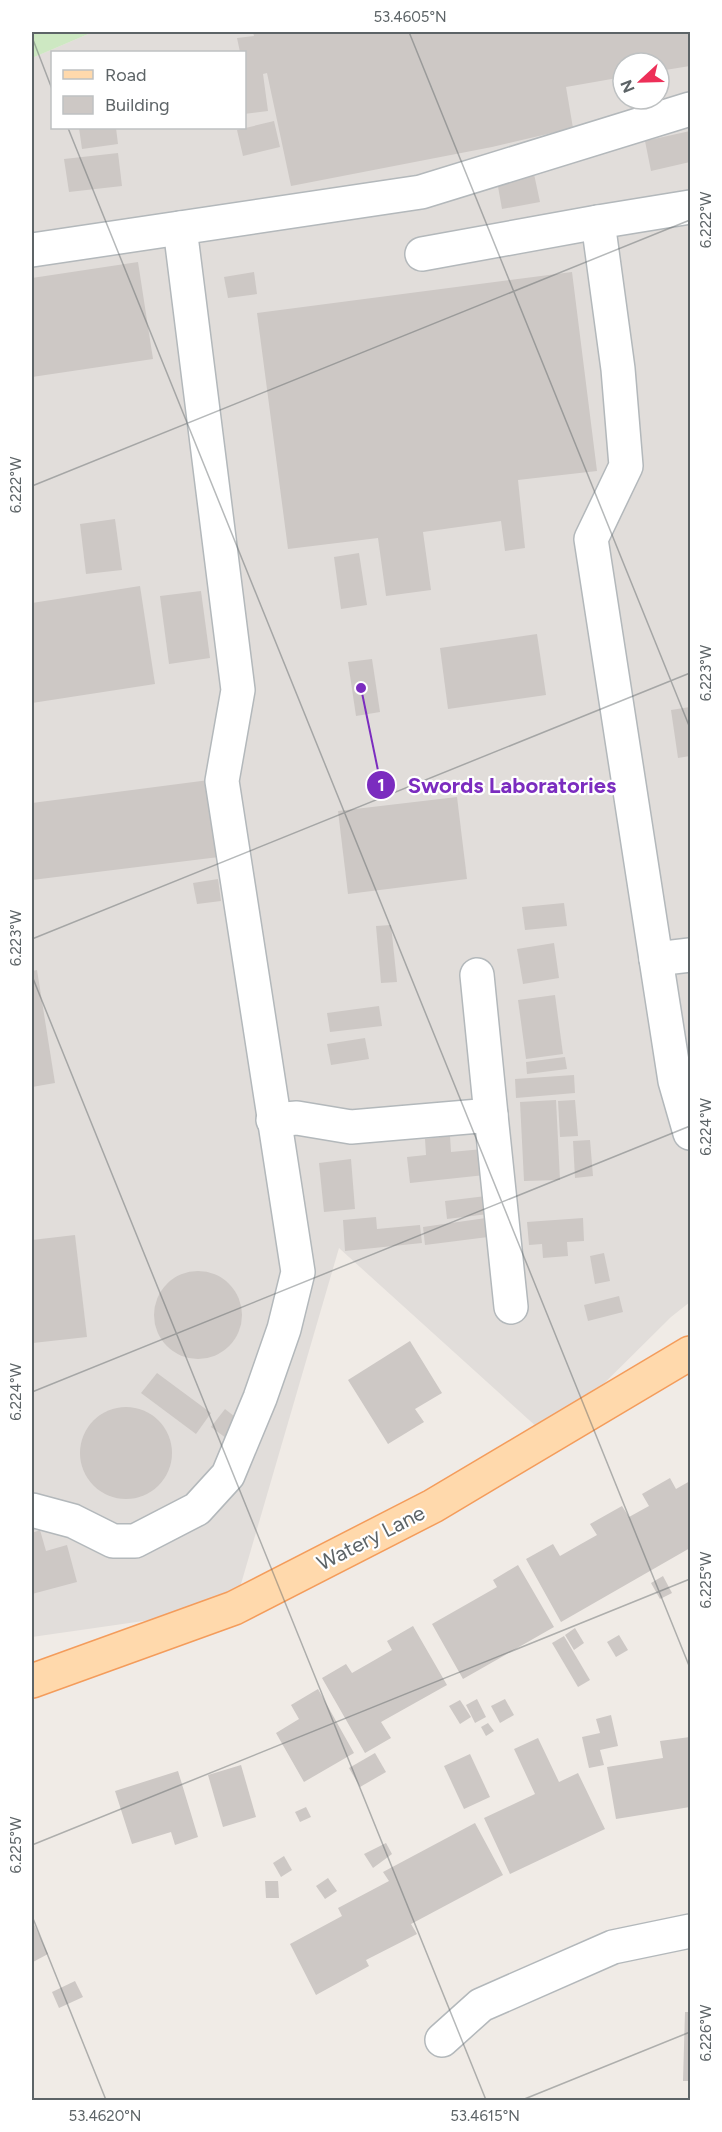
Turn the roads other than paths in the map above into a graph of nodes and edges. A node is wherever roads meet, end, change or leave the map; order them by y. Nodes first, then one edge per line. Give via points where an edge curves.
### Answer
1 (690, 109) edge
2 (690, 207) edge
3 (598, 222) junction
4 (180, 228) junction
5 (32, 250) edge
6 (422, 254) dead end
7 (690, 955) edge
8 (656, 959) junction
9 (477, 975) dead end
10 (491, 1115) junction
11 (273, 1120) junction
12 (690, 1133) edge
13 (511, 1307) dead end
14 (690, 1353) edge
15 (32, 1510) edge
16 (32, 1681) edge
17 (690, 1931) edge
18 (442, 2040) dead end

1 - 4 street via 421,192
2 - 3 street
3 - 6 street
3 - 8 street via 618,369 626,466 591,539
4 - 5 street
4 - 11 street via 238,690 222,781
7 - 8 street
8 - 12 street via 675,1081
9 - 10 street
10 - 11 street via 351,1127 297,1118
10 - 13 street
11 - 15 street via 298,1272 284,1329 228,1474 197,1509 135,1541 113,1541 73,1521
14 - 16 main road, Watery Lane via 433,1506 234,1608
17 - 18 street via 613,1947 481,2005

